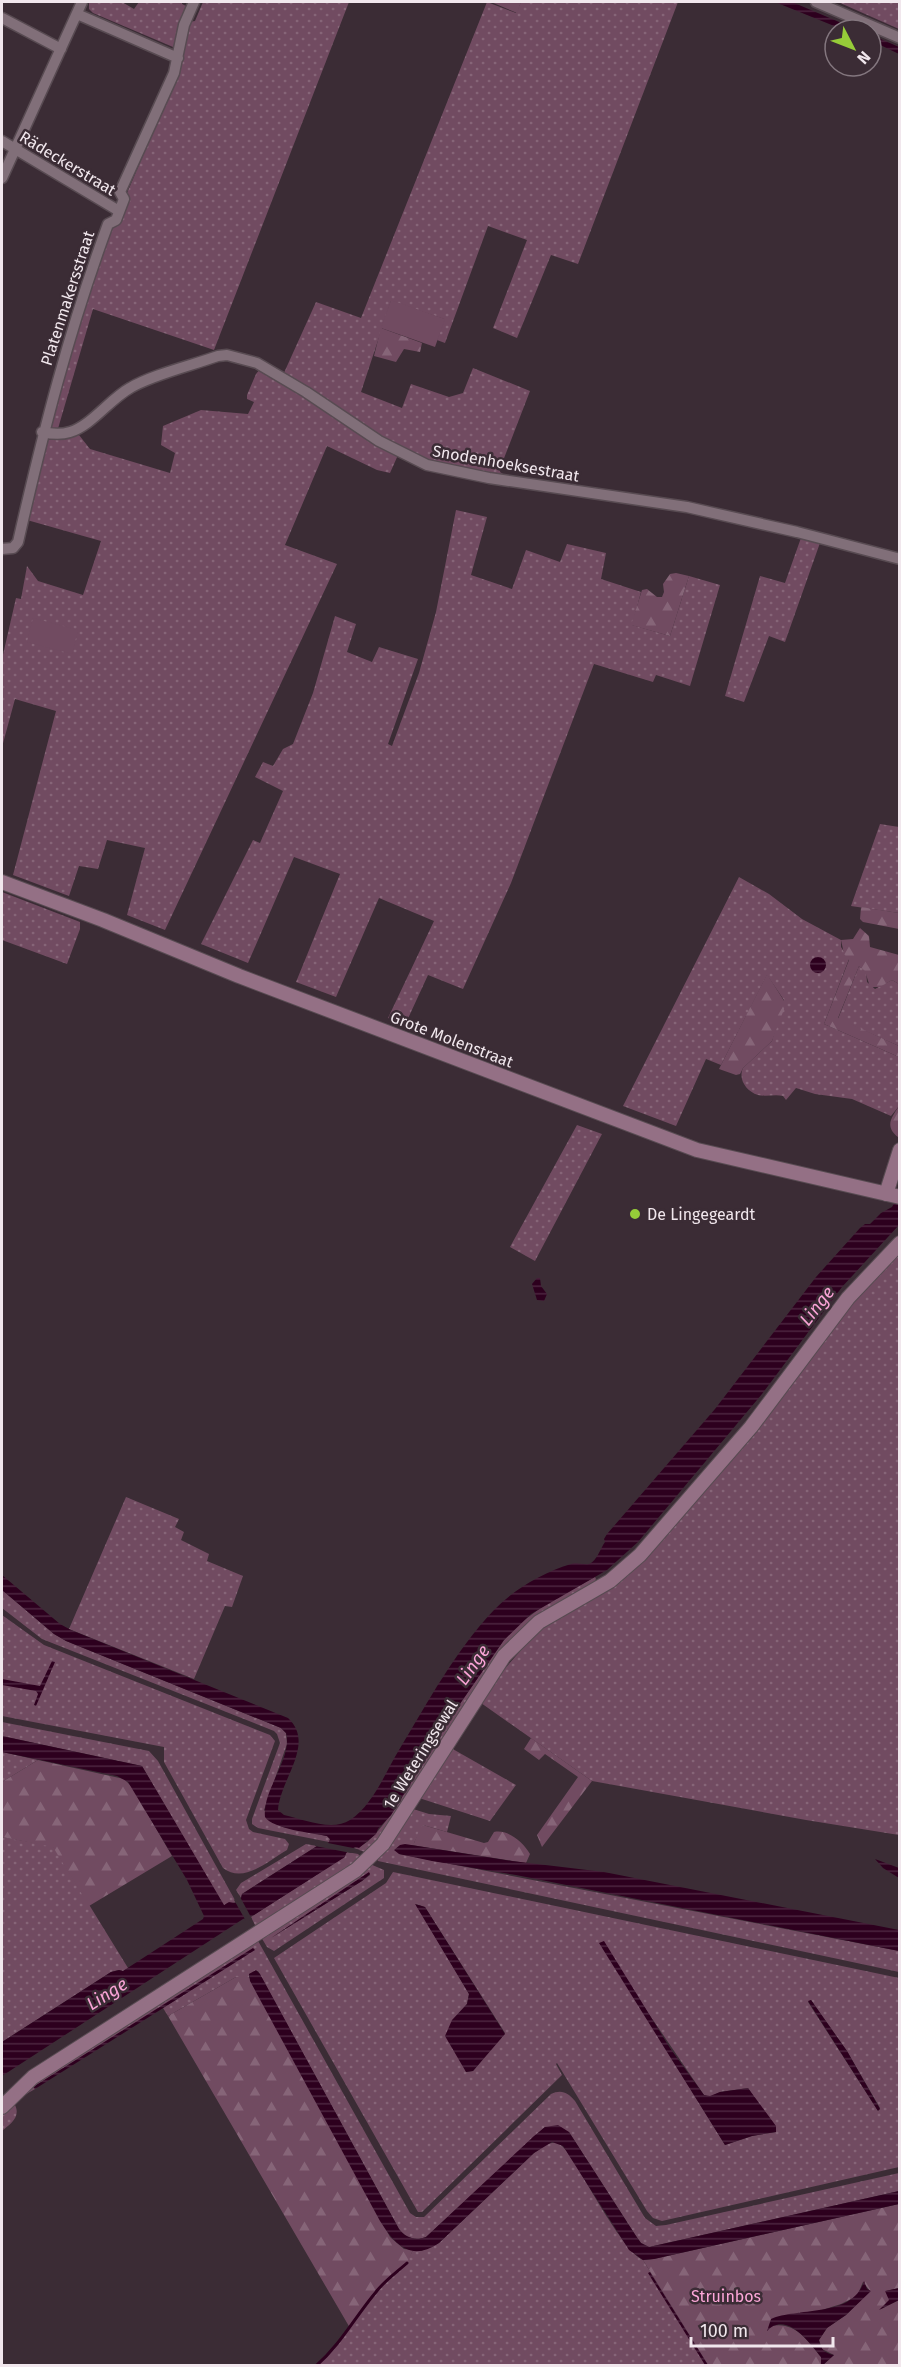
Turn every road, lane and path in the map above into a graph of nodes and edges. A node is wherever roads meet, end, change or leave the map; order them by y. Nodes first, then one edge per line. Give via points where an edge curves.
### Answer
1 (82, 2) edge
2 (194, 2) edge
3 (816, 2) edge
4 (77, 14) junction
5 (2, 18) edge
6 (900, 38) edge
7 (61, 49) junction
8 (178, 58) junction
9 (2, 141) edge
10 (16, 149) junction
11 (2, 178) edge
12 (119, 211) junction
13 (42, 432) junction
14 (2, 549) edge
15 (900, 559) edge
16 (2, 882) edge
17 (900, 1150) edge
18 (893, 1196) edge
19 (900, 1243) edge
20 (2, 2107) edge

1 - 4 street
2 - 8 street, Platenmakersstraat via 184,25
3 - 6 street
4 - 7 street
4 - 8 street
5 - 7 street
7 - 10 street
8 - 12 street, Platenmakersstraat via 120,192 124,199
9 - 10 street, Rädeckerstraat
10 - 11 street
10 - 12 street, Rädeckerstraat
12 - 13 street, Platenmakersstraat via 116,220 108,224 83,292
13 - 14 street, Platenmakersstraat via 18,542 13,548
13 - 15 street, Snodenhoeksestraat via 70,433 134,386 227,355 257,363 379,441 427,465 687,507
16 - 18 street, Grote Molenstraat via 697,1150
17 - 18 street
19 - 20 street, 1e Weteringsewal via 848,1298 751,1427 640,1555 610,1581 539,1622 504,1656 369,1859 33,2078

